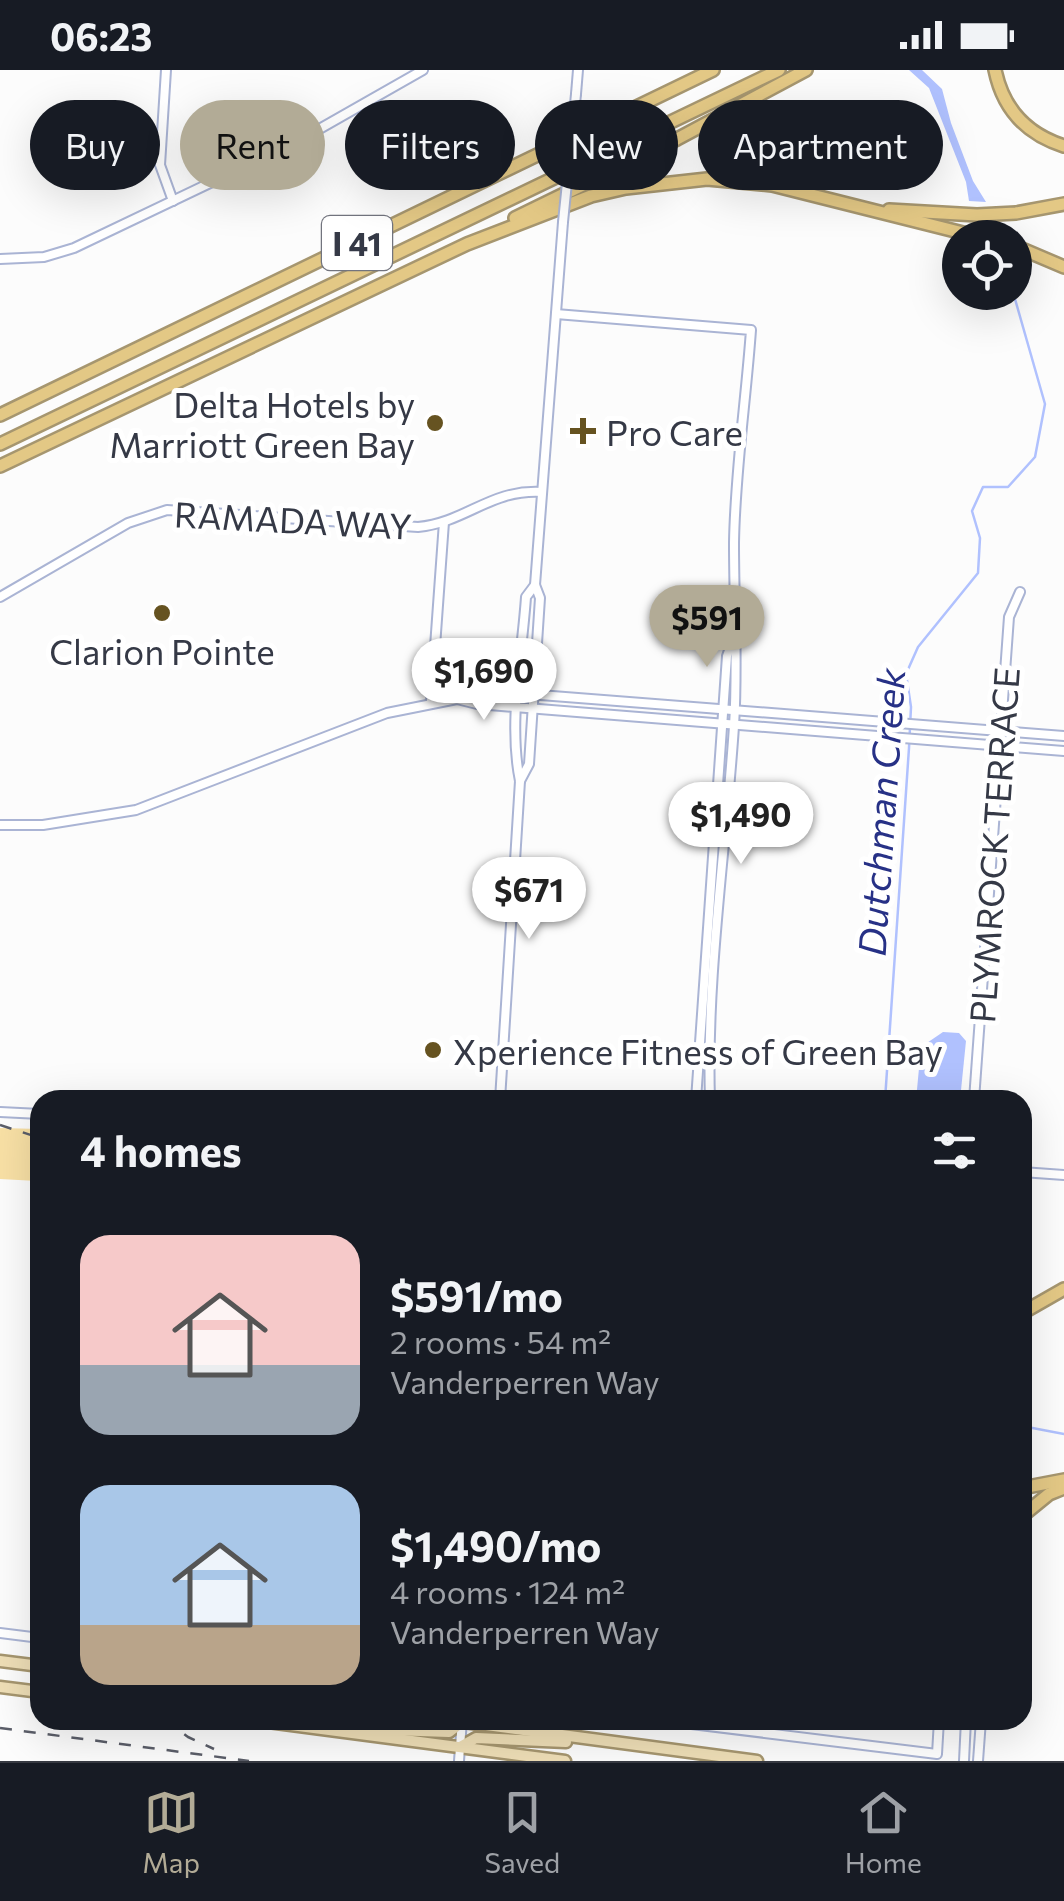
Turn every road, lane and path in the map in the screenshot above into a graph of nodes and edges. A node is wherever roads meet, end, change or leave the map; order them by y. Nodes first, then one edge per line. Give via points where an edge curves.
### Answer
1 (166, 70) edge
2 (423, 70) edge
3 (578, 70) edge
4 (700, 70) edge
5 (713, 70) edge
6 (778, 70) edge
7 (806, 70) edge
8 (995, 70) edge
9 (643, 100) edge
10 (648, 100) edge
11 (1064, 146) edge
12 (535, 155) edge
13 (173, 201) junction
14 (1064, 204) edge
15 (870, 210) junction
16 (942, 228) edge
17 (468, 244) junction
18 (1032, 253) edge
19 (0, 259) edge
20 (1064, 267) edge
21 (556, 314) junction
22 (34, 398) junction
23 (0, 404) edge
24 (0, 415) edge
25 (0, 444) edge
26 (0, 468) edge
27 (542, 492) junction
28 (444, 522) junction
29 (535, 585) junction
30 (1020, 592) dead end
31 (0, 597) edge
32 (733, 639) junction
33 (519, 692) junction
34 (534, 693) junction
35 (457, 699) junction
36 (431, 702) junction
37 (518, 706) junction
38 (532, 707) junction
39 (724, 709) junction
40 (734, 710) junction
41 (723, 723) junction
42 (734, 724) junction
43 (1002, 732) junction
44 (1064, 736) edge
45 (1001, 745) junction
46 (1064, 750) edge
47 (520, 781) junction
48 (0, 825) edge
49 (501, 1090) edge
50 (697, 1090) edge
51 (710, 1090) edge
52 (975, 1090) edge
53 (0, 1112) edge
54 (30, 1114) edge
55 (1032, 1173) edge
56 (1064, 1175) edge
57 (1064, 1289) edge
58 (1032, 1307) edge
59 (1064, 1480) edge
60 (1032, 1486) edge
61 (1064, 1488) edge
62 (1032, 1508) edge
63 (0, 1633) edge
64 (30, 1637) edge
65 (0, 1661) edge
66 (30, 1665) edge
67 (0, 1687) edge
68 (30, 1691) edge
69 (329, 1730) edge
70 (353, 1730) edge
71 (406, 1730) edge
72 (451, 1730) edge
73 (459, 1730) edge
74 (522, 1730) edge
75 (740, 1730) edge
76 (939, 1730) edge
77 (965, 1730) edge
78 (980, 1730) edge
79 (344, 1732) junction
80 (607, 1742) junction
81 (460, 1747) junction
82 (459, 1761) edge
83 (565, 1761) edge
84 (756, 1761) edge
85 (960, 1761) edge
86 (978, 1761) edge

1 - 13 street via 160,165
2 - 13 street
3 - 21 street, bridge
4 - 9 highway
5 - 10 highway, I 41
6 - 25 highway, I 41
7 - 17 highway
8 - 11 highway via 1014,115
12 - 22 highway, I 41
13 - 19 street via 59,254
14 - 15 highway via 1016,214
15 - 16 highway
15 - 17 highway via 772,185 679,180 591,196
17 - 26 highway
18 - 20 highway
21 - 27 street
21 - 32 street via 752,330 734,540
22 - 23 highway
22 - 24 highway, I 41
27 - 28 street, RAMADA WAY via 500,495
27 - 29 street
28 - 31 street, RAMADA WAY via 405,527 167,510 128,523
28 - 36 street
29 - 33 street via 526,597
29 - 34 street via 540,598
30 - 43 street, PLYMROCK TERRACE via 1009,617
32 - 39 street
32 - 40 street
33 - 34 street
33 - 35 street via 476,690
33 - 37 street
34 - 38 street
34 - 39 street
35 - 36 street
35 - 37 street
36 - 48 street via 136,810
37 - 38 street
37 - 47 street
38 - 41 street
38 - 47 street via 529,764
39 - 40 street
39 - 41 street
40 - 42 street
40 - 43 street
41 - 42 street
41 - 50 street
42 - 45 street
42 - 51 street
43 - 44 street
43 - 45 street, PLYMROCK TERRACE
45 - 46 street
45 - 52 street, PLYMROCK TERRACE
47 - 49 street
53 - 54 street
55 - 56 street
57 - 58 highway
59 - 60 highway
61 - 62 highway
63 - 64 street
65 - 66 main road
67 - 68 main road
69 - 79 main road
70 - 79 main road
71 - 72 main road
73 - 81 street
74 - 80 main road
75 - 76 street via 937,1754
77 - 85 street
78 - 86 street
79 - 81 main road
80 - 81 main road via 476,1738
80 - 84 main road
81 - 82 street
81 - 83 main road

